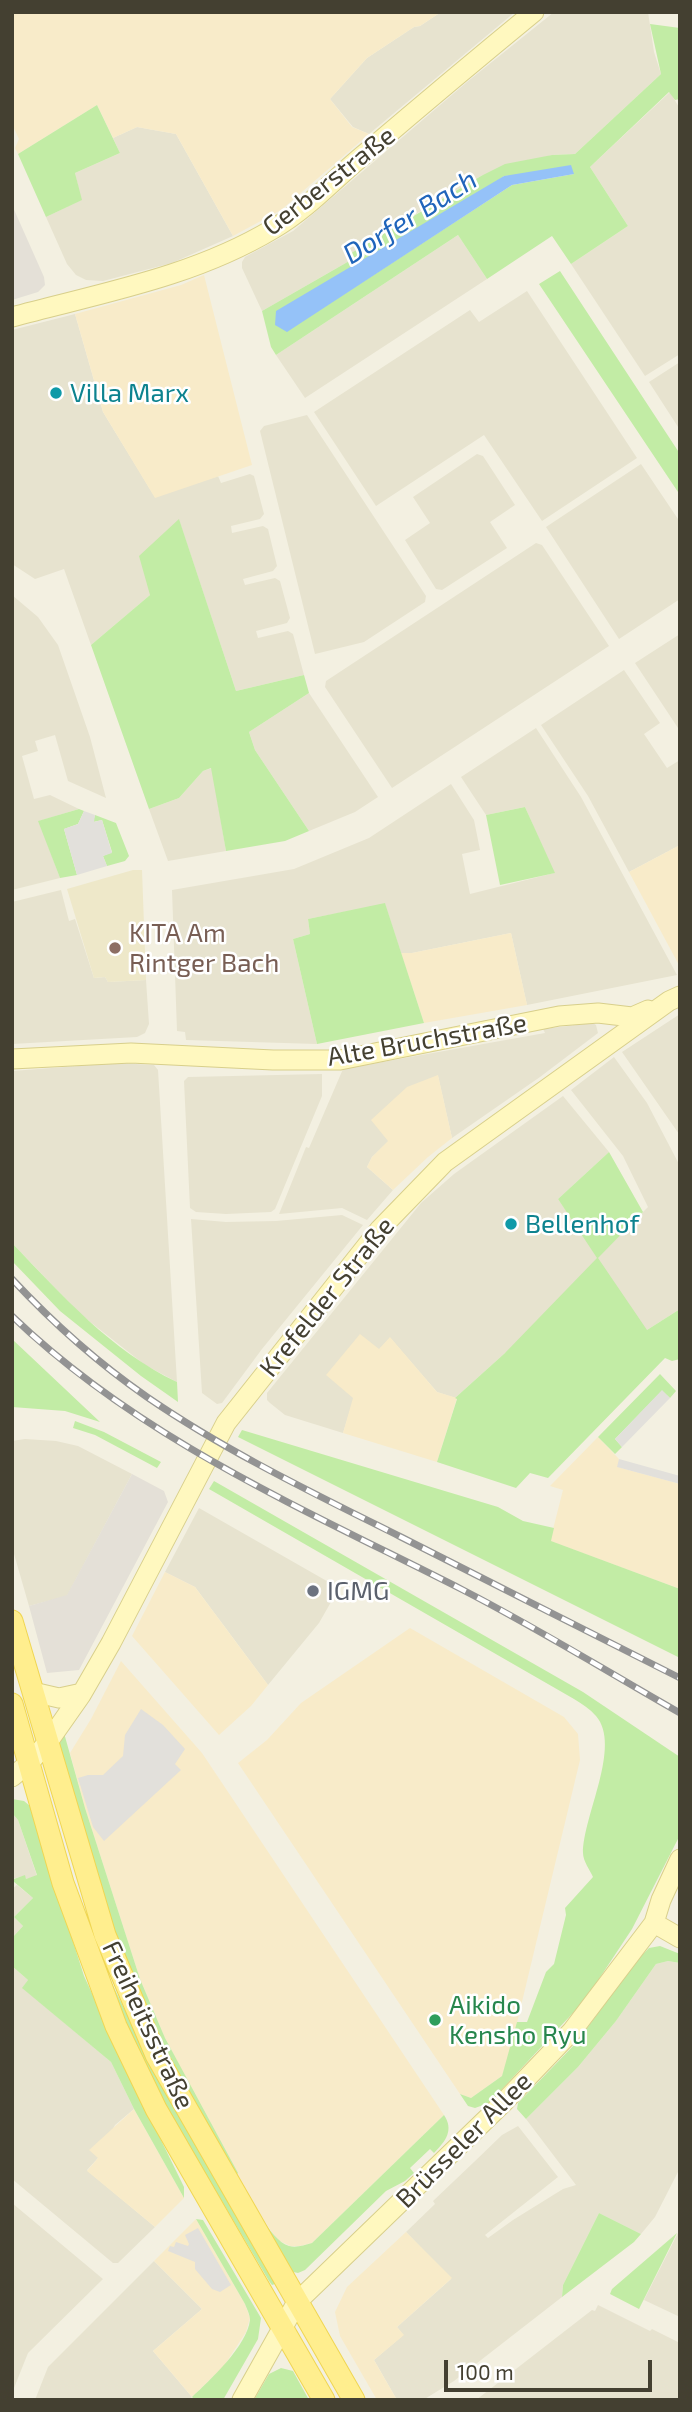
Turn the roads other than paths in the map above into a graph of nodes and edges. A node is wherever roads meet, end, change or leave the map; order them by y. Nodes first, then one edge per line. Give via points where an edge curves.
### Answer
1 (534, 12) edge
2 (12, 317) edge
3 (674, 998) edge
4 (12, 1059) edge
5 (12, 1621) edge
6 (33, 1692) junction
7 (82, 1693) junction
8 (12, 1704) edge
9 (48, 1742) junction
10 (29, 1763) junction
11 (12, 1777) edge
12 (680, 1859) edge
13 (654, 1923) junction
14 (680, 1938) edge
15 (298, 2302) junction
16 (281, 2329) junction
17 (242, 2400) edge
18 (324, 2400) edge
19 (354, 2400) edge

1 - 2 main road, Gerberstraße via 274,229 212,259 142,284
3 - 4 main road, Alte Bruchstraße via 632,1017 598,1013 559,1016 340,1060 131,1053
3 - 7 main road, Krefelder Straße via 445,1162 380,1229 226,1423
5 - 6 main road, Freiheitsstraße
6 - 7 main road via 59,1698
6 - 9 main road, Freiheitsstraße
7 - 9 main road, Krefelder Straße
8 - 10 main road, Freiheitsstraße
9 - 10 main road, Krefelder Straße
9 - 15 main road, Freiheitsstraße via 105,1935 156,2055
10 - 11 main road, Krefelder Straße
10 - 16 main road, Freiheitsstraße via 62,1883 116,2026 156,2109
12 - 13 main road, Brüsseler Allee
13 - 14 main road
13 - 15 main road, Brüsseler Allee via 572,2031
15 - 16 main road, Brüsseler Allee
15 - 19 main road, Freiheitsstraße
16 - 17 main road, Brüsseler Allee
16 - 18 main road, Freiheitsstraße

